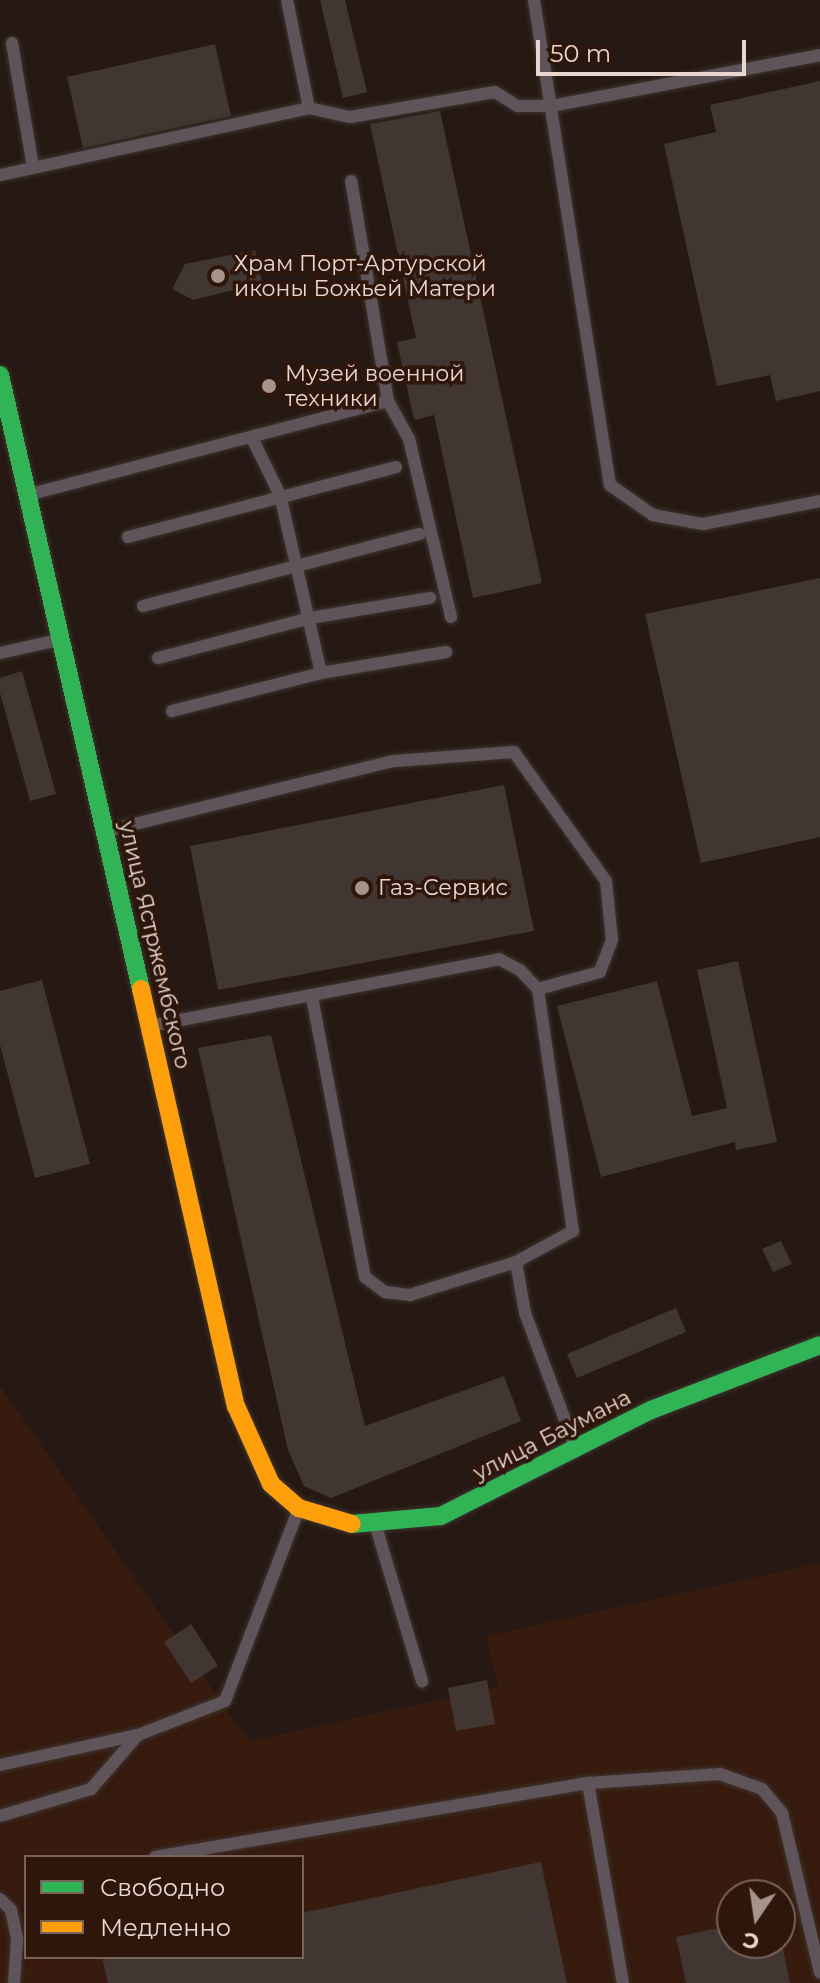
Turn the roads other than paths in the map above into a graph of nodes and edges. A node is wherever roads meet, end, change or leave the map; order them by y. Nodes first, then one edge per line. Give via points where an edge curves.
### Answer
1 (287, 0) edge
2 (534, 0) edge
3 (12, 43) dead end
4 (820, 55) edge
5 (551, 106) junction
6 (309, 108) junction
7 (33, 167) junction
8 (0, 175) edge
9 (351, 181) dead end
10 (0, 375) edge
11 (388, 401) junction
12 (253, 440) junction
13 (396, 467) dead end
14 (28, 494) junction
15 (280, 495) junction
16 (820, 501) edge
17 (420, 534) dead end
18 (128, 537) dead end
19 (295, 561) junction
20 (430, 598) dead end
21 (143, 606) dead end
22 (451, 617) dead end
23 (310, 618) junction
24 (61, 639) junction
25 (446, 652) dead end
26 (0, 653) edge
27 (158, 658) dead end
28 (321, 673) junction
29 (172, 711) dead end
30 (105, 831) junction
31 (538, 989) junction
32 (312, 997) junction
33 (149, 1026) junction
34 (516, 1262) junction
35 (820, 1345) edge
36 (576, 1450) junction
37 (299, 1508) junction
38 (376, 1527) junction
39 (422, 1681) dead end
40 (138, 1735) junction
41 (0, 1765) edge
42 (588, 1783) junction
43 (0, 1816) edge
44 (167, 1855) edge
45 (0, 1899) edge
46 (24, 1905) edge
47 (11, 1910) junction
48 (820, 1973) edge
49 (14, 1983) edge
50 (623, 1983) edge

1 - 6 lane
2 - 5 lane
3 - 7 lane
4 - 5 lane
5 - 6 lane via 517,106 495,92 350,117
5 - 16 lane via 610,485 653,515 703,524
6 - 7 lane
7 - 8 lane
9 - 11 lane
10 - 14 main road, улица Ястржембского
11 - 12 lane
11 - 22 lane via 409,439
12 - 14 lane
12 - 15 lane
13 - 15 lane
14 - 24 main road, улица Ястржембского
15 - 18 lane
15 - 19 lane
17 - 19 lane
19 - 21 lane
19 - 23 lane
20 - 23 lane
23 - 27 lane
23 - 28 lane
24 - 26 lane
24 - 30 main road, улица Ястржембского
25 - 28 lane
28 - 29 lane
30 - 31 lane via 394,761 514,752 606,881 612,940 600,972
30 - 33 main road, улица Ястржембского
31 - 32 lane via 499,959
31 - 34 lane via 573,1231
32 - 33 lane
32 - 34 lane via 365,1277 385,1292 410,1295
33 - 37 main road, улица Ястржембского via 236,1406 271,1484
34 - 36 lane via 525,1313
35 - 36 main road, улица Баумана via 651,1410
36 - 38 main road, улица Баумана via 441,1516
37 - 38 main road, улица Баумана
37 - 40 lane via 225,1701
38 - 39 lane
40 - 41 lane
40 - 43 lane via 91,1789
42 - 44 lane
42 - 48 lane via 720,1774 762,1789 782,1813
42 - 50 lane
45 - 47 lane
46 - 47 lane
47 - 49 lane

